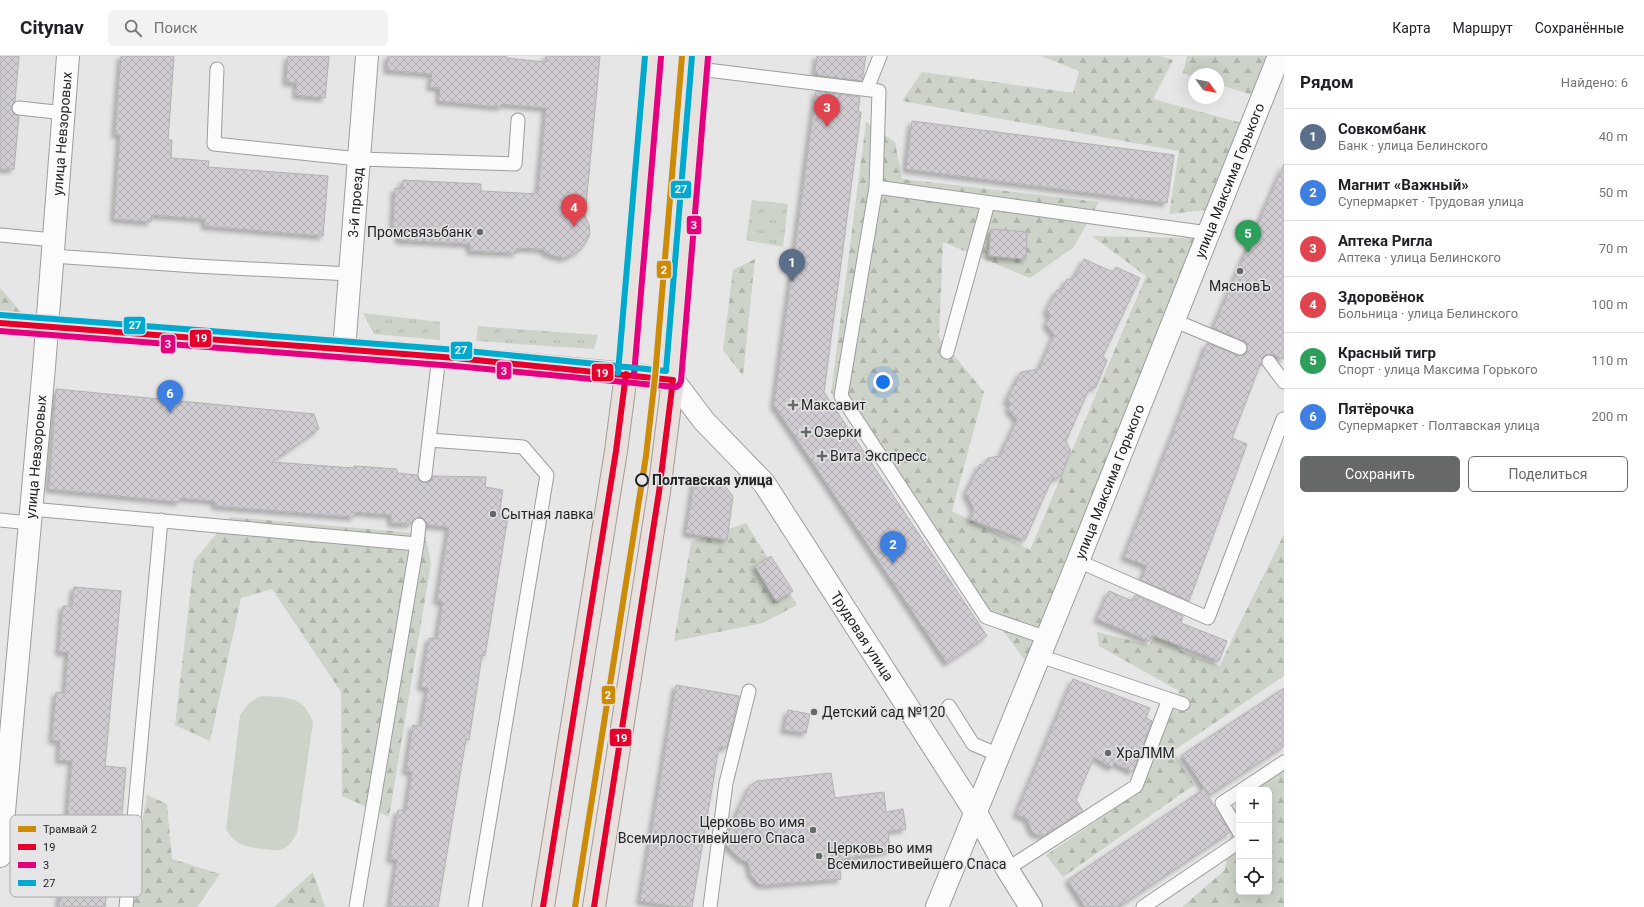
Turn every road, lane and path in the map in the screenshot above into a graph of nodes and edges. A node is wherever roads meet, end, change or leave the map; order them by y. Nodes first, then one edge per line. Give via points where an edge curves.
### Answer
1 (68, 56) edge
2 (367, 56) edge
3 (653, 56) edge
4 (880, 56) edge
5 (1279, 56) edge
6 (699, 62) edge
7 (217, 70) dead end
8 (867, 90) junction
9 (19, 108) dead end
10 (64, 113) junction
11 (518, 120) dead end
12 (359, 159) junction
13 (876, 187) junction
14 (988, 202) junction
15 (1208, 233) junction
16 (0, 235) edge
17 (53, 248) junction
18 (350, 274) junction
19 (1173, 320) junction
20 (0, 323) edge
21 (47, 326) junction
22 (1240, 348) dead end
23 (344, 350) junction
24 (947, 352) dead end
25 (439, 356) junction
26 (1269, 362) dead end
27 (626, 374) junction
28 (673, 380) junction
29 (1284, 382) edge
30 (1284, 417) edge
31 (429, 440) junction
32 (425, 475) dead end
33 (30, 516) junction
34 (0, 520) edge
35 (161, 520) junction
36 (419, 525) dead end
37 (417, 544) junction
38 (1078, 561) junction
39 (1043, 647) junction
40 (749, 691) dead end
41 (1169, 699) junction
42 (1183, 704) dead end
43 (949, 706) dead end
44 (999, 755) junction
45 (1284, 762) edge
46 (1246, 787) edge
47 (1236, 794) edge
48 (976, 813) junction
49 (134, 815) edge
50 (1236, 827) edge
51 (1236, 844) edge
52 (0, 856) edge
53 (1007, 870) junction
54 (127, 897) edge
55 (126, 907) edge
56 (356, 907) edge
57 (475, 907) edge
58 (543, 907) edge
59 (594, 907) edge
60 (710, 907) edge
61 (937, 907) edge
62 (1031, 907) edge
63 (1143, 907) edge

1 - 10 street, улица Невзоровых
2 - 12 street, 3-й проезд
3 - 27 main road
4 - 8 lane
5 - 15 street, улица Максима Горького
6 - 8 lane
6 - 28 main road
7 - 12 lane via 214,144
8 - 13 lane via 879,91
9 - 10 lane
10 - 17 street, улица Невзоровых
11 - 12 lane via 514,164
12 - 18 street, 3-й проезд
13 - 14 lane
13 - 39 lane via 841,396 986,617
14 - 15 lane
14 - 24 lane
15 - 19 street, улица Максима Горького
16 - 17 lane
17 - 18 lane via 195,266
17 - 21 street, улица Невзоровых
18 - 23 street, 3-й проезд
19 - 22 lane
19 - 38 street, улица Максима Горького
20 - 21 street
21 - 23 street
21 - 33 street, улица Невзоровых
23 - 25 street
25 - 27 street
25 - 31 lane
26 - 29 lane
27 - 28 street
27 - 58 main road
28 - 48 street, Трудовая улица via 704,421 764,483
28 - 59 main road via 659,492
30 - 38 lane via 1208,618
31 - 32 lane
31 - 57 lane via 523,447 547,475
33 - 34 lane
33 - 35 lane
33 - 52 street, улица Невзоровых
35 - 37 lane
35 - 49 lane
36 - 37 lane
37 - 56 lane
38 - 39 street, улица Максима Горького
39 - 41 lane
39 - 44 street, улица Максима Горького
40 - 60 lane via 726,783
41 - 42 lane
41 - 53 lane via 1136,786
43 - 44 lane via 973,744
44 - 48 street, улица Максима Горького
45 - 46 lane
47 - 50 lane via 1222,803
48 - 53 street, Трудовая улица
48 - 61 street, улица Максима Горького
51 - 63 lane
53 - 62 street, Трудовая улица
54 - 55 lane

